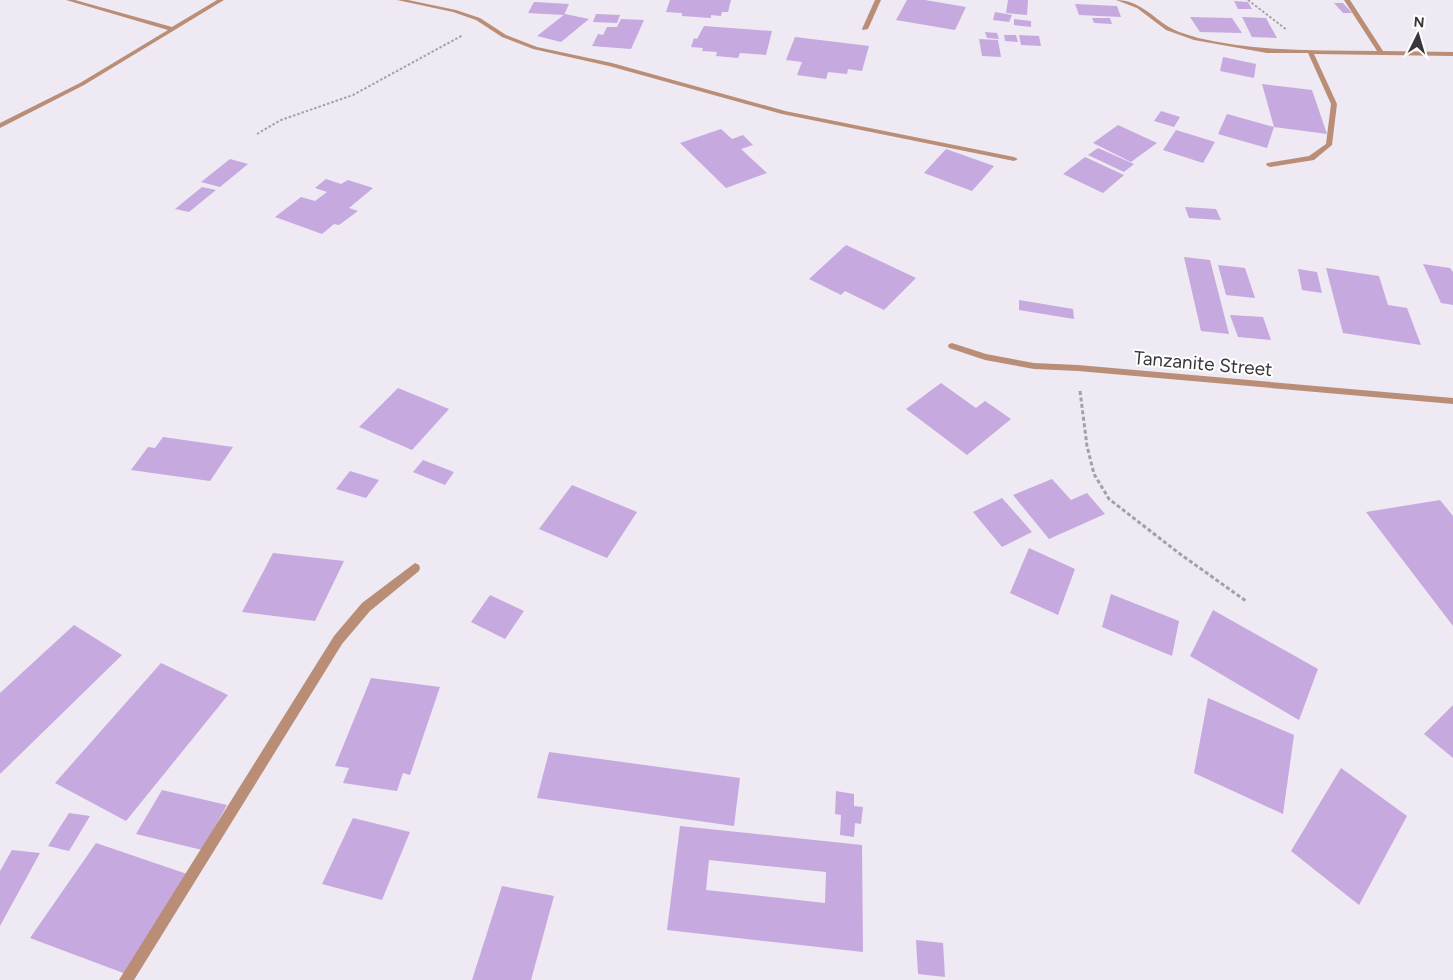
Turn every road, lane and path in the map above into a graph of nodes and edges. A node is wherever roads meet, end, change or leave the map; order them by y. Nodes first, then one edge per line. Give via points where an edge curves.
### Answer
1 (70, 0) edge
2 (221, 0) edge
3 (400, 0) edge
4 (878, 0) edge
5 (1119, 0) edge
6 (1248, 0) edge
7 (1347, 0) edge
8 (488, 24) junction
9 (172, 29) junction
10 (865, 29) dead end
11 (1310, 52) junction
12 (1381, 53) junction
13 (1453, 54) edge
14 (0, 126) edge
15 (256, 134) dead end
16 (1014, 159) dead end
17 (1270, 165) dead end
18 (952, 346) dead end
19 (1078, 368) junction
20 (1453, 402) edge
21 (415, 568) dead end
22 (1246, 601) dead end
23 (126, 980) edge

1 - 9 street
2 - 9 street
3 - 8 street via 454,11
4 - 10 street
5 - 11 street via 1139,7 1168,29 1196,39 1267,51
6 - 11 path
7 - 12 street
8 - 15 path via 447,42 353,95 281,120
8 - 16 street via 504,36 535,48 610,64 784,113
9 - 14 street via 82,84
11 - 12 street
11 - 17 street via 1334,104 1328,146 1311,158
12 - 13 street
18 - 19 street, Tanzanite Street via 985,357 1034,366
19 - 20 street, Tanzanite Street
19 - 22 path via 1086,446 1094,474 1109,499
21 - 23 street via 366,607 338,640

